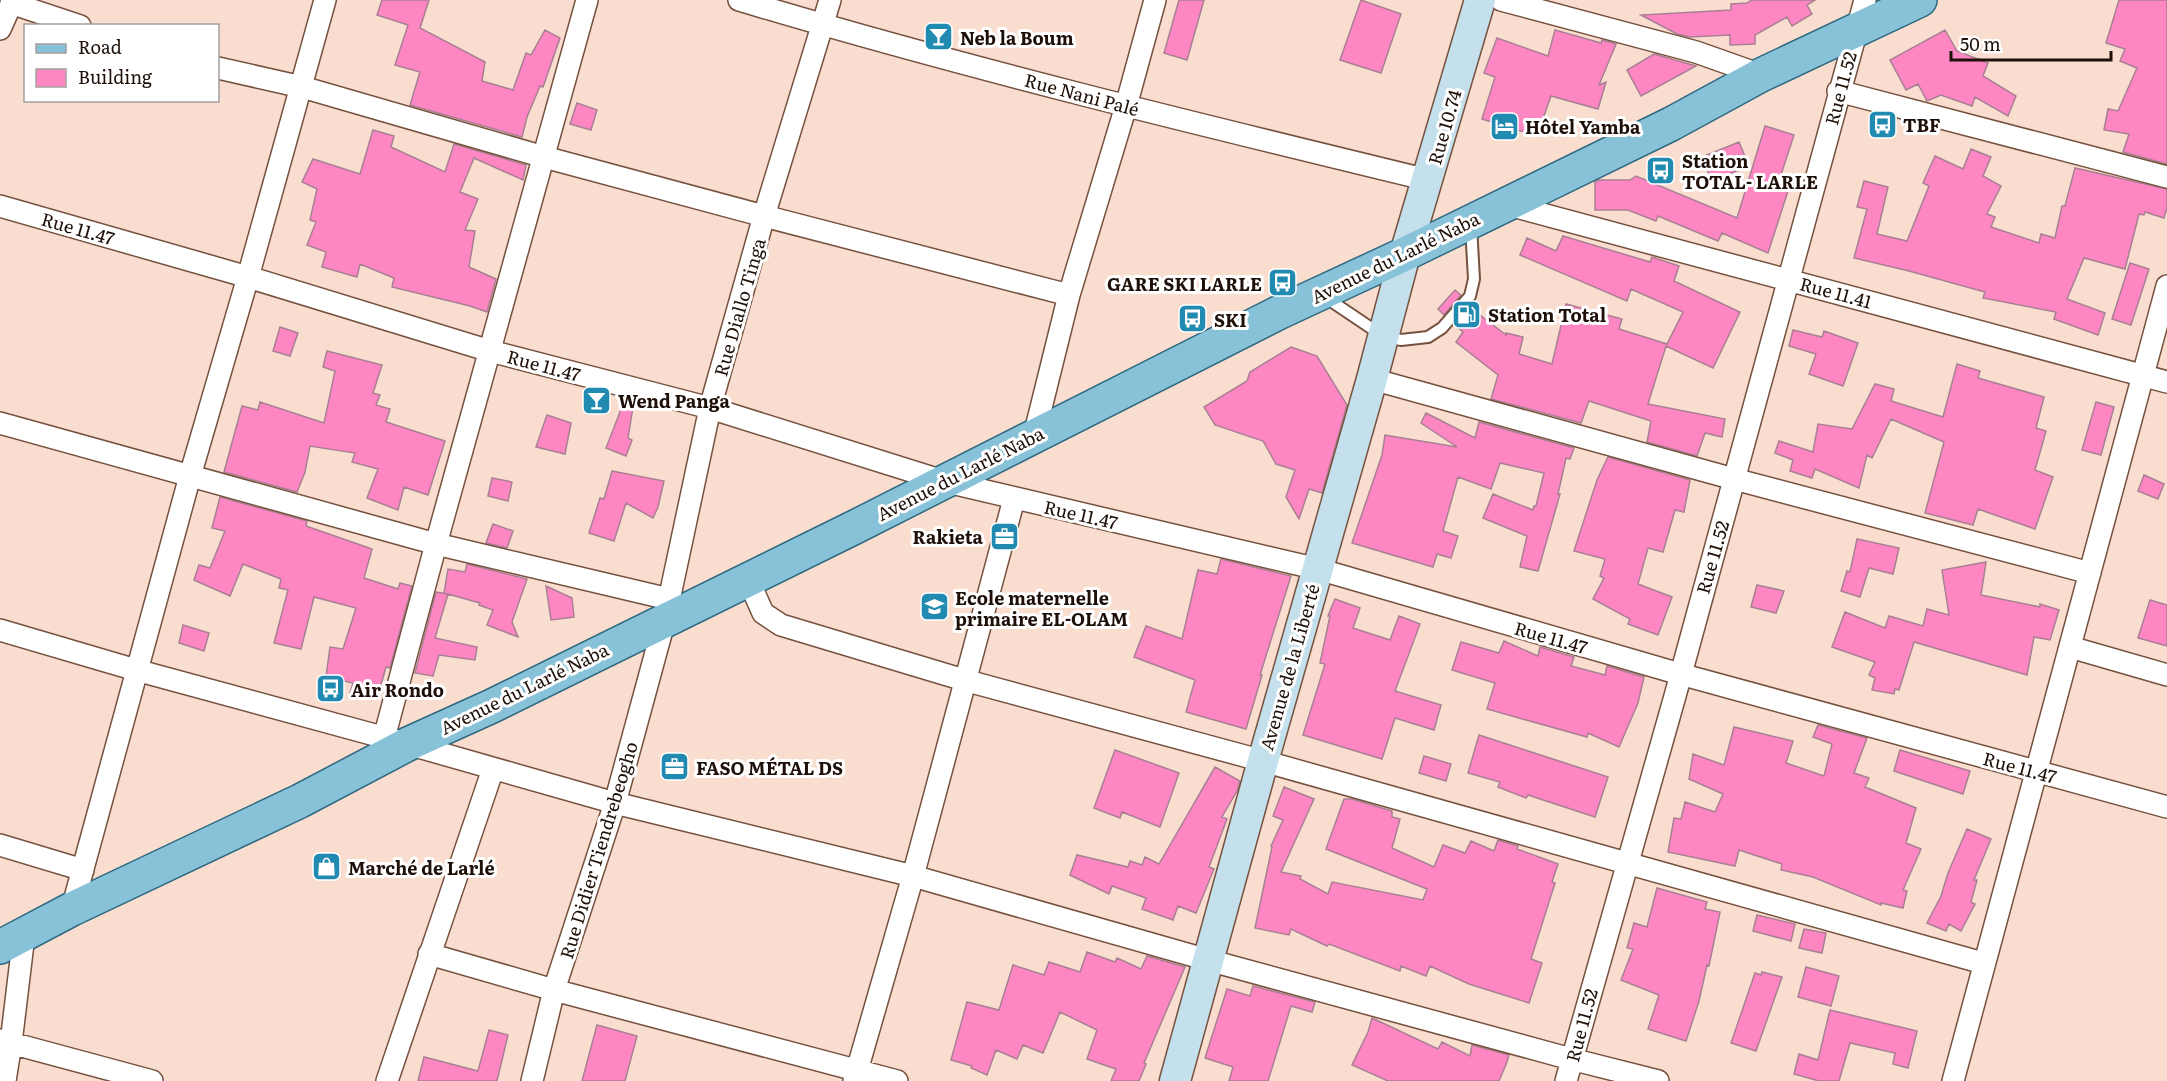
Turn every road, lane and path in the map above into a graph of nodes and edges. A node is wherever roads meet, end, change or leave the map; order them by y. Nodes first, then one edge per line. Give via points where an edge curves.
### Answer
1 (325, 0) edge
2 (586, 0) edge
3 (739, 0) edge
4 (830, 0) edge
5 (1155, 0) edge
6 (1480, 0) edge
7 (1501, 0) edge
8 (1864, 0) edge
9 (1920, 0) edge
10 (12, 2) edge
11 (74, 24) edge
12 (823, 25) junction
13 (0, 29) edge
14 (1855, 32) junction
15 (219, 68) edge
16 (1761, 75) junction
17 (302, 87) junction
18 (1838, 91) junction
19 (1126, 106) junction
20 (544, 157) junction
21 (2167, 177) edge
22 (1428, 180) junction
23 (1505, 204) junction
24 (0, 206) edge
25 (764, 216) junction
26 (1471, 221) junction
27 (1405, 254) junction
28 (248, 277) junction
29 (1789, 279) junction
30 (2167, 286) edge
31 (1320, 293) junction
32 (1069, 295) junction
33 (1383, 336) junction
34 (490, 351) junction
35 (2143, 375) junction
36 (1372, 379) junction
37 (2167, 382) edge
38 (710, 408) junction
39 (0, 423) edge
40 (1034, 436) junction
41 (190, 476) junction
42 (1734, 479) junction
43 (943, 481) junction
44 (1014, 499) junction
45 (436, 544) junction
46 (1318, 569) junction
47 (2090, 573) junction
48 (748, 579) junction
49 (667, 609) junction
50 (0, 630) edge
51 (2070, 647) junction
52 (136, 670) junction
53 (1680, 674) junction
54 (2167, 675) edge
55 (964, 680) junction
56 (396, 741) junction
57 (1263, 761) junction
58 (493, 769) junction
59 (2035, 771) junction
60 (615, 803) junction
61 (2167, 807) edge
62 (0, 845) edge
63 (1627, 862) junction
64 (83, 870) junction
65 (914, 876) junction
66 (72, 909) junction
67 (12, 941) edge
68 (429, 954) junction
69 (1208, 960) junction
70 (1983, 963) junction
71 (554, 990) junction
72 (6, 1041) edge
73 (1571, 1059) junction
74 (856, 1076) edge
75 (5, 1081) edge
76 (152, 1081) edge
77 (387, 1081) edge
78 (532, 1081) edge
79 (897, 1081) edge
80 (1175, 1081) edge
81 (1566, 1081) edge
82 (1658, 1081) edge
83 (1953, 1081) edge

1 - 17 street
2 - 20 street
3 - 12 street, Rue Nani Palé
4 - 12 street, Rue Diallo Tinga
5 - 19 street
6 - 22 main road, Rue 10.74
7 - 16 street via 1696,52
8 - 14 street, Rue 11.52
9 - 14 main road, Avenue du Larlé Naba
10 - 11 street
10 - 13 street
12 - 19 street, Rue Nani Palé
12 - 25 street, Rue Diallo Tinga
14 - 16 main road, Avenue du Larlé Naba
14 - 18 street, Rue 11.52
15 - 17 street
16 - 23 main road, Avenue du Larlé Naba
17 - 20 street
17 - 28 street
18 - 21 street
18 - 29 street, Rue 11.52
19 - 22 street, Rue Nani Palé
19 - 32 street
20 - 25 street
20 - 34 street
22 - 27 main road, Rue 10.74
23 - 26 main road, Avenue du Larlé Naba
23 - 29 street, Rue 11.41
24 - 28 street, Rue 11.47
25 - 32 street
25 - 38 street, Rue Diallo Tinga
26 - 27 main road, Avenue du Larlé Naba
26 - 33 lane via 1473,279 1466,303 1428,337 1401,340
27 - 31 main road, Avenue du Larlé Naba
27 - 33 main road, Avenue de la Liberté
28 - 34 street, Rue 11.47
28 - 41 street
29 - 35 street, Rue 11.41
29 - 42 street, Rue 11.52
30 - 35 street
31 - 33 lane
31 - 40 main road, Avenue du Larlé Naba
32 - 40 street
33 - 36 main road, Avenue de la Liberté
34 - 38 street, Rue 11.47
34 - 45 street
35 - 37 street, Rue 11.41
35 - 47 street
36 - 42 street
36 - 46 main road, Avenue de la Liberté
38 - 43 street, Rue 11.47
38 - 49 street, Rue Diallo Tinga
39 - 41 street
40 - 43 main road, Avenue du Larlé Naba
41 - 45 street
41 - 52 street
42 - 47 street
42 - 53 street, Rue 11.52
43 - 44 street, Rue 11.47
43 - 48 main road, Avenue du Larlé Naba
44 - 46 street, Rue 11.47
44 - 55 street
45 - 49 street
45 - 56 street
46 - 53 street, Rue 11.47
46 - 57 main road, Avenue de la Liberté
47 - 51 street
48 - 49 main road, Avenue du Larlé Naba
48 - 55 street via 763,613 781,625
49 - 56 main road, Avenue du Larlé Naba via 492,706
49 - 60 street, Rue Didier Tiendrebeogho
50 - 52 street
51 - 54 street
51 - 59 street
52 - 56 street
52 - 64 street
53 - 59 street, Rue 11.47
53 - 63 street, Rue 11.52
55 - 57 street
55 - 65 street
56 - 58 street
56 - 66 main road, Avenue du Larlé Naba via 300,801
57 - 63 street
57 - 69 main road, Avenue de la Liberté
58 - 60 street
58 - 68 street
59 - 61 street, Rue 11.47
59 - 70 street
60 - 65 street
60 - 71 street, Rue Didier Tiendrebeogho
62 - 64 street
63 - 70 street
63 - 73 street, Rue 11.52
64 - 66 street
65 - 69 street
65 - 74 street
66 - 67 main road, Avenue du Larlé Naba
67 - 72 street
68 - 71 street
68 - 77 street
69 - 73 street
69 - 80 main road, Avenue de la Liberté
70 - 83 street
71 - 74 street
71 - 78 street, Rue Didier Tiendrebeogho
72 - 75 street
72 - 76 street
73 - 81 street, Rue 11.52
73 - 82 street
74 - 79 street

